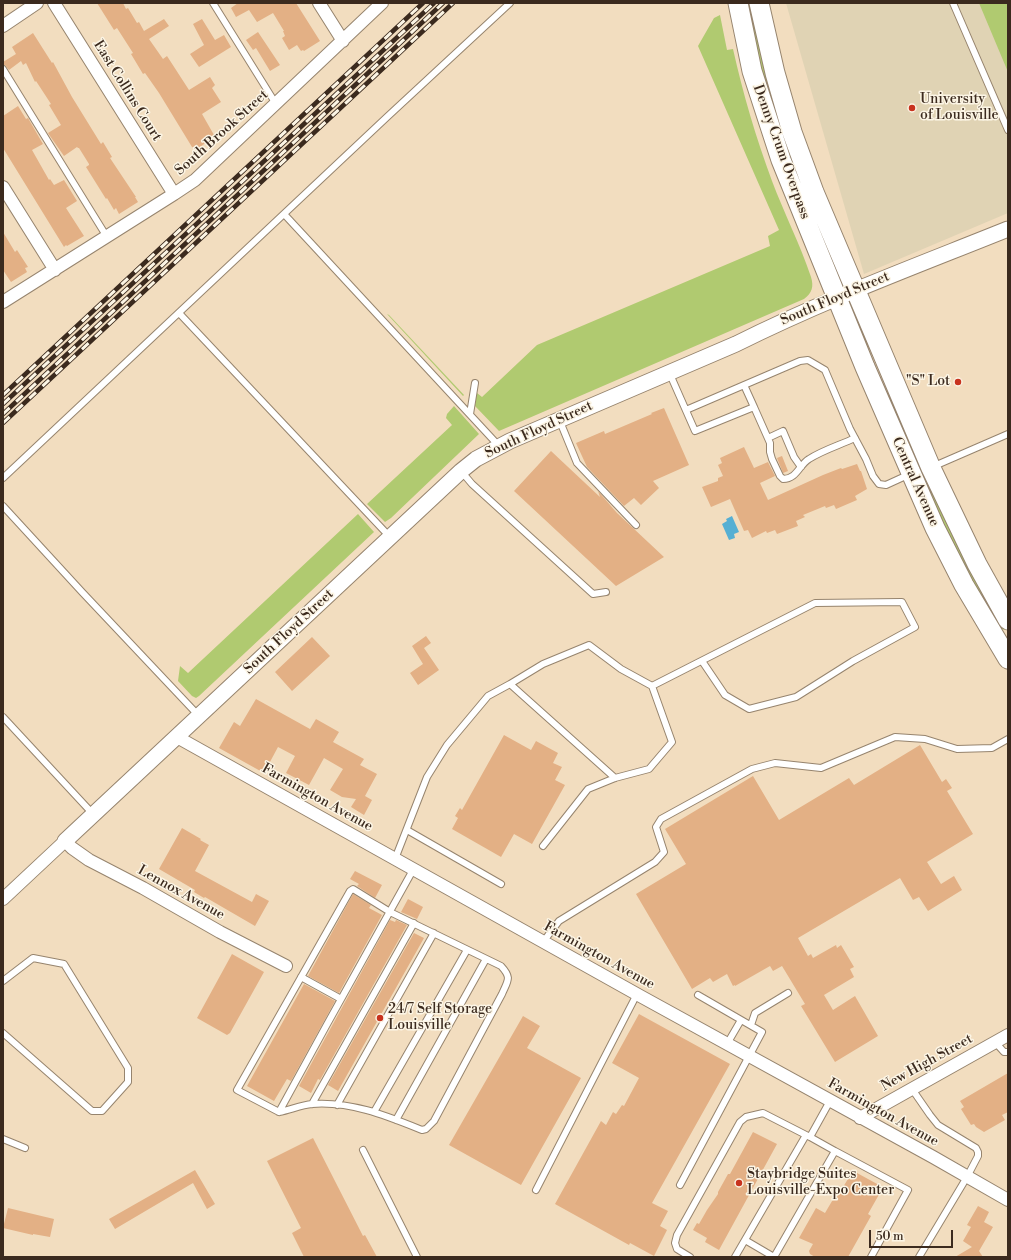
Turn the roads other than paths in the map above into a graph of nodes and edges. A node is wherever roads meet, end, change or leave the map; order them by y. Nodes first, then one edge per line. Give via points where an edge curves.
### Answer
1 (37, 3) edge
2 (54, 3) edge
3 (213, 3) edge
4 (319, 3) edge
5 (382, 3) edge
6 (510, 3) edge
7 (738, 3) edge
8 (759, 3) edge
9 (954, 3) edge
10 (3, 26) edge
11 (343, 41) junction
12 (3, 69) edge
13 (276, 104) junction
14 (1008, 130) edge
15 (3, 187) edge
16 (174, 194) junction
17 (284, 214) junction
18 (1008, 229) edge
19 (107, 237) junction
20 (55, 270) junction
21 (856, 290) junction
22 (836, 297) junction
23 (3, 302) edge
24 (179, 312) junction
25 (669, 372) junction
26 (474, 383) dead end
27 (744, 385) junction
28 (754, 407) junction
29 (686, 410) junction
30 (470, 414) junction
31 (559, 419) junction
32 (1008, 434) edge
33 (768, 438) junction
34 (855, 438) junction
35 (499, 446) junction
36 (801, 467) junction
37 (931, 468) junction
38 (461, 471) junction
39 (911, 474) junction
40 (3, 478) edge
41 (3, 506) edge
42 (636, 525) dead end
43 (390, 537) junction
44 (606, 592) dead end
45 (1008, 620) edge
46 (1008, 659) edge
47 (702, 661) junction
48 (510, 684) junction
49 (652, 686) junction
50 (199, 716) junction
51 (3, 717) edge
52 (177, 736) junction
53 (1008, 739) edge
54 (616, 778) junction
55 (94, 815) junction
56 (407, 830) junction
57 (65, 841) junction
58 (543, 846) dead end
59 (395, 859) junction
60 (413, 870) junction
61 (501, 884) dead end
62 (3, 899) edge
63 (390, 912) junction
64 (414, 923) junction
65 (434, 933) junction
66 (543, 942) junction
67 (467, 950) junction
68 (486, 959) junction
69 (286, 966) dead end
70 (301, 977) junction
71 (3, 981) edge
72 (788, 992) dead end
73 (638, 994) junction
74 (698, 995) dead end
75 (341, 1000) junction
76 (741, 1020) junction
77 (751, 1026) junction
78 (3, 1033) edge
79 (1008, 1035) edge
80 (995, 1042) junction
81 (727, 1044) junction
82 (1008, 1052) edge
83 (748, 1056) junction
84 (912, 1089) junction
85 (830, 1101) junction
86 (312, 1104) junction
87 (337, 1105) junction
88 (279, 1112) junction
89 (374, 1112) junction
90 (860, 1118) junction
91 (396, 1120) junction
92 (808, 1136) junction
93 (3, 1139) edge
94 (25, 1148) dead end
95 (363, 1150) dead end
96 (835, 1151) junction
97 (967, 1177) junction
98 (680, 1185) dead end
99 (536, 1190) dead end
100 (1008, 1200) edge
101 (745, 1240) junction
102 (418, 1257) edge
103 (690, 1257) edge
104 (735, 1257) edge
105 (871, 1257) edge
106 (918, 1257) edge

1 - 10 street
2 - 16 street, East Collins Court
3 - 13 lane
4 - 11 street
5 - 11 street, South Brook Street
6 - 17 lane
7 - 22 main road, Denny Crum Overpass via 752,71 781,160
8 - 21 main road, Denny Crum Overpass via 792,132 814,192
9 - 14 lane
11 - 13 street, South Brook Street
12 - 19 lane
13 - 16 street, South Brook Street via 195,180
15 - 20 street
16 - 19 street, South Brook Street
17 - 24 lane
17 - 30 lane
18 - 21 street, South Floyd Street
19 - 20 street, South Brook Street
20 - 23 street, South Brook Street
21 - 22 street, South Floyd Street
21 - 37 main road, Central Avenue
22 - 25 street, South Floyd Street
22 - 39 main road, Central Avenue
24 - 40 lane
24 - 43 lane
25 - 29 lane
25 - 31 street, South Floyd Street
26 - 30 lane
27 - 28 lane
27 - 29 lane
27 - 34 lane via 808,360 825,370
28 - 29 lane via 695,431
28 - 33 lane
30 - 35 lane
31 - 35 street, South Floyd Street
31 - 42 lane via 577,463
32 - 37 lane
33 - 36 lane via 783,431
33 - 36 lane via 772,459 784,480 794,476
34 - 36 lane via 808,459
34 - 39 lane via 879,484 886,485
35 - 38 street, South Floyd Street
37 - 45 main road, Central Avenue via 977,564
38 - 43 street, South Floyd Street
38 - 44 lane via 472,484 593,594
39 - 46 main road, Central Avenue via 964,586
41 - 50 lane
43 - 50 street, South Floyd Street
47 - 47 lane via 815,603 902,602 915,627 853,661 796,697 750,709 725,695
47 - 49 lane
48 - 49 lane via 543,664 589,645 621,669
48 - 54 lane
48 - 56 lane via 488,696 447,745 428,777
49 - 54 lane via 672,742 649,769
50 - 52 street, South Floyd Street
51 - 55 lane
52 - 55 street, South Floyd Street
52 - 59 street, Farmington Avenue
53 - 66 lane via 992,748 958,749 925,739 895,737 821,768 774,764 752,769 661,819 656,827 664,852 655,862 559,921
54 - 58 lane via 588,789
55 - 57 street, South Floyd Street
56 - 59 lane
56 - 61 lane
57 - 62 street
57 - 69 street, Lennox Avenue via 89,860
59 - 60 street, Farmington Avenue
60 - 63 lane
60 - 66 street, Farmington Avenue
63 - 64 lane
63 - 70 lane via 353,889 350,891
63 - 75 lane
64 - 65 lane
64 - 86 lane
65 - 67 lane
65 - 87 lane
66 - 73 street, Farmington Avenue
67 - 68 lane
67 - 89 lane
68 - 91 lane
68 - 91 lane via 501,966 508,973 508,980 434,1121 422,1130
70 - 75 lane
70 - 88 lane via 237,1090
71 - 78 lane via 33,958 64,964 128,1068 128,1082 102,1111 92,1111
72 - 77 lane via 755,1013
73 - 81 street, Farmington Avenue
73 - 99 lane
74 - 76 lane
75 - 88 lane
76 - 77 lane
76 - 81 lane
77 - 83 lane via 762,1032
79 - 80 street, New High Street
80 - 82 lane via 1004,1052
80 - 84 street, New High Street
81 - 83 street, Farmington Avenue
83 - 85 street, Farmington Avenue
83 - 98 lane
84 - 90 street, New High Street
84 - 97 lane via 938,1125 976,1148 978,1156
85 - 90 street, Farmington Avenue
85 - 92 lane
86 - 87 lane
86 - 88 lane
87 - 89 lane
89 - 91 lane
90 - 97 street, Farmington Avenue
92 - 96 lane
92 - 101 lane
92 - 103 lane via 762,1112 746,1117 740,1122 677,1235 677,1249
93 - 94 lane
95 - 102 lane
96 - 101 lane via 774,1257
96 - 105 lane via 908,1190
97 - 100 street, Farmington Avenue
97 - 106 lane
101 - 104 lane

